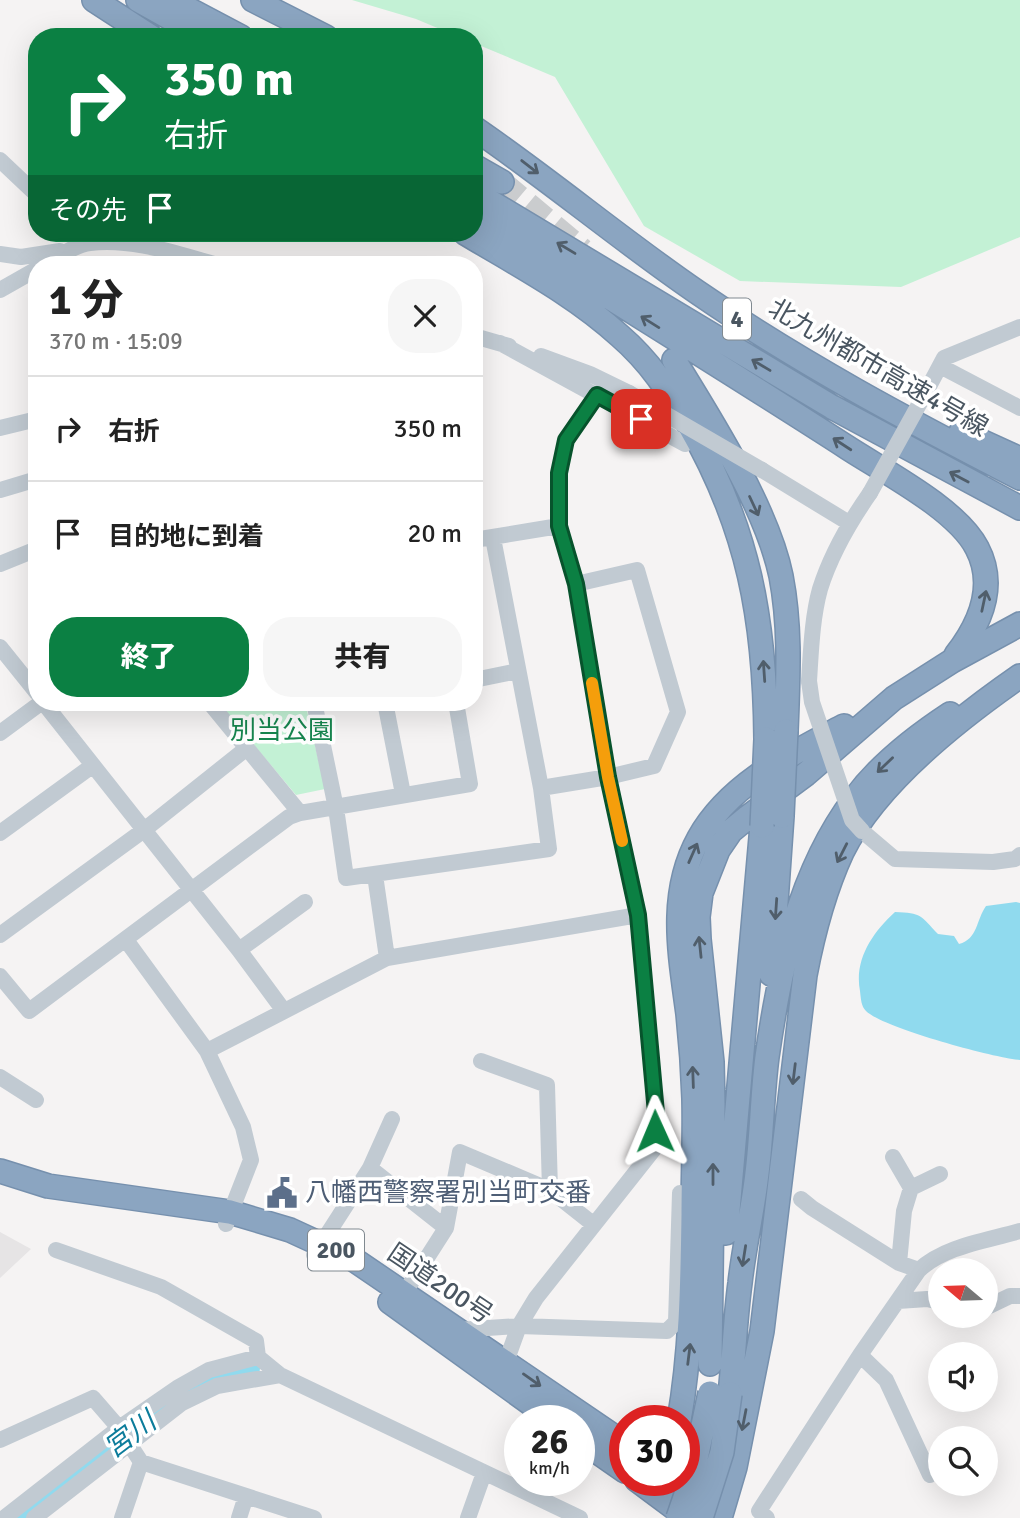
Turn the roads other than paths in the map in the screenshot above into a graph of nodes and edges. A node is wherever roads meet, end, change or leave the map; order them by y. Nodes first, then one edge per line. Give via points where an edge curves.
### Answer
1 (94, 0) edge
2 (138, 0) edge
3 (170, 0) edge
4 (253, 0) edge
5 (137, 28) edge
6 (188, 28) edge
7 (224, 28) edge
8 (308, 28) edge
9 (483, 135) edge
10 (0, 160) edge
11 (483, 171) edge
12 (502, 182) tunnel mouth
13 (28, 186) edge
14 (483, 197) edge
15 (483, 218) edge
16 (80, 242) edge
17 (122, 242) edge
18 (480, 242) edge
19 (72, 249) junction
20 (0, 254) edge
21 (60, 256) edge
22 (185, 256) edge
23 (28, 274) edge
24 (0, 290) edge
25 (1020, 327) edge
26 (483, 338) edge
27 (500, 343) junction
28 (784, 349) junction
29 (674, 360) dead end
30 (940, 366) junction
31 (597, 395) junction
32 (1020, 408) edge
33 (28, 421) edge
34 (0, 428) edge
35 (685, 444) dead end
36 (1020, 459) edge
37 (1020, 478) edge
38 (28, 482) edge
39 (0, 490) edge
40 (1020, 508) edge
41 (849, 523) junction
42 (559, 526) junction
43 (493, 538) junction
44 (483, 539) edge
45 (28, 553) edge
46 (0, 564) edge
47 (576, 584) junction
48 (1020, 624) edge
49 (1, 650) edge
50 (952, 661) junction
51 (1020, 669) edge
52 (518, 671) junction
53 (1020, 676) edge
54 (483, 678) edge
55 (28, 682) edge
56 (1020, 689) edge
57 (894, 698) junction
58 (31, 711) edge
59 (50, 711) edge
60 (216, 711) edge
61 (316, 711) edge
62 (387, 711) edge
63 (458, 711) edge
64 (0, 733) edge
65 (776, 735) junction
66 (933, 746) junction
67 (247, 748) junction
68 (92, 766) junction
69 (608, 777) junction
70 (541, 788) junction
71 (403, 794) junction
72 (336, 808) junction
73 (300, 813) junction
74 (772, 821) junction
75 (144, 830) junction
76 (0, 833) edge
77 (1020, 855) edge
78 (375, 875) junction
79 (191, 890) junction
80 (305, 902) dead end
81 (638, 915) junction
82 (0, 935) edge
83 (126, 940) junction
84 (239, 950) junction
85 (387, 958) junction
86 (0, 975) edge
87 (284, 1012) junction
88 (207, 1051) junction
89 (481, 1061) dead end
90 (0, 1077) edge
91 (36, 1100) dead end
92 (392, 1119) dead end
93 (893, 1157) dead end
94 (370, 1168) junction
95 (0, 1171) edge
96 (757, 1174) junction
97 (940, 1174) dead end
98 (911, 1188) junction
99 (0, 1189) edge
100 (551, 1190) junction
101 (680, 1193) dead end
102 (801, 1199) dead end
103 (228, 1218) junction
104 (593, 1224) junction
105 (446, 1228) junction
106 (1020, 1231) edge
107 (318, 1248) junction
108 (56, 1250) dead end
109 (900, 1263) junction
110 (919, 1270) junction
111 (1020, 1296) edge
112 (400, 1299) junction
113 (928, 1299) edge
114 (898, 1301) junction
115 (998, 1302) edge
116 (519, 1326) junction
117 (453, 1337) junction
118 (860, 1355) junction
119 (258, 1357) junction
120 (506, 1362) junction
121 (710, 1364) junction
122 (280, 1375) junction
123 (720, 1393) junction
124 (536, 1405) edge
125 (681, 1405) edge
126 (609, 1433) edge
127 (124, 1437) junction
128 (0, 1440) edge
129 (141, 1462) junction
130 (928, 1471) edge
131 (484, 1473) junction
132 (246, 1496) junction
133 (668, 1496) edge
134 (670, 1496) edge
135 (549, 1511) edge
136 (763, 1515) edge
137 (717, 1517) edge
138 (4, 1518) edge
139 (34, 1518) edge
140 (122, 1518) edge
141 (239, 1518) edge
142 (314, 1518) edge
143 (468, 1518) edge
144 (580, 1518) edge
145 (678, 1518) edge
146 (688, 1518) edge

1 - 5 highway
2 - 6 highway
3 - 7 highway
4 - 8 highway
9 -> 28 highway, 北九州都市高速4号線 / 4 via 697,292
10 - 13 street
11 - 12 highway
40 -> 14 highway, 北九州都市高速4号線 / 4 via 832,407
50 -> 15 highway via 980,618 986,595 986,572 968,532 813,426
16 - 19 street
17 - 22 street
65 -> 18 highway via 747,556 718,479 681,410 662,380 619,334 558,289
19 - 20 street via 21,257
19 - 21 street
23 - 24 street
25 - 30 street via 943,358
26 - 27 street
27 - 31 street
27 - 41 street, bridge via 567,365 629,393
28 - 36 highway
28 - 37 highway, 北九州都市高速4号線 / 4
29 -> 65 highway via 739,473 780,573 789,640
30 - 32 street
30 - 41 street, bridge
31 - 35 street
31 - 42 street via 566,440 559,473
33 - 34 street
38 - 39 street
41 - 77 street, bridge via 820,591 809,681 852,820 895,859 993,862
42 - 43 street
42 - 47 street
43 - 44 street
43 - 52 street
45 - 46 street
47 - 69 street
47 - 69 street via 637,570 678,712 654,766
48 - 50 highway
49 - 55 street
50 - 57 highway
51 -> 96 highway via 900,751 855,797 818,859 794,924 782,978 767,1058
52 - 54 street
52 - 70 street
53 - 66 highway
56 - 66 highway
121 -> 57 highway via 713,1105 699,939 701,893 731,831
125 -> 57 highway via 690,1342 694,1101 677,922 683,878 700,837 727,801 797,751
58 - 64 street
59 - 68 street
60 - 67 street
61 - 72 street
62 - 71 street
63 - 71 street via 470,784
65 - 74 highway, bridge
66 -> 137 highway via 909,765 864,816 831,879 812,940 762,1331 735,1467
67 - 73 street
67 - 75 street
68 - 75 street
68 - 76 street
69 - 70 street
69 - 81 street
70 - 78 street via 549,849
71 - 72 street
72 - 73 street
72 - 78 street via 346,878
73 - 79 street
74 -> 96 highway
74 - 121 highway
75 - 79 street
75 - 82 street
78 - 85 street
79 - 83 street
79 - 84 street
80 - 84 street
81 - 85 street
81 - 104 street via 656,1113 654,1149
83 - 86 street via 29,1011
83 - 88 street
84 - 87 street
85 - 87 street
87 - 88 street
88 - 103 street via 243,1127 251,1160
89 - 100 street via 547,1085
90 - 91 street
92 - 94 street
93 - 98 street
94 - 105 street
94 - 107 street
95 - 103 highway, 国道200号 / 200 via 48,1185
96 -> 123 highway
97 - 98 street
98 - 109 street via 904,1211
99 - 103 highway, 国道200号 / 200 via 38,1199
100 - 104 street
100 - 105 street via 460,1152
101 - 116 street via 676,1322 667,1331
102 - 109 street
103 - 107 highway, 国道200号 / 200 via 290,1230
104 - 116 street
105 - 112 street
106 - 110 street via 949,1251
107 - 112 highway, 国道200号 / 200 via 354,1259
108 - 119 street via 162,1287 256,1341
109 - 110 street
110 - 114 street
111 - 115 street
112 - 117 highway, 国道200号 / 200
113 - 114 street
114 - 118 street
116 - 117 street
116 - 120 street
117 - 120 highway, 国道200号 / 200
117 - 124 highway, 国道200号 / 200
118 - 130 street via 886,1380
118 - 136 street
119 - 122 street
119 - 127 street via 209,1370 177,1388
120 -> 126 highway, 国道200号 / 200
121 - 123 highway
122 - 127 street via 217,1386
122 - 131 street
123 - 137 highway, bridge
123 - 145 highway, bridge
127 - 128 street via 93,1398
127 - 129 street
127 - 138 street
127 - 139 street
129 - 132 street
129 - 140 street
131 - 135 street
131 - 143 street
132 - 141 street
132 - 142 street
133 - 146 highway
134 - 137 highway
135 - 144 street

